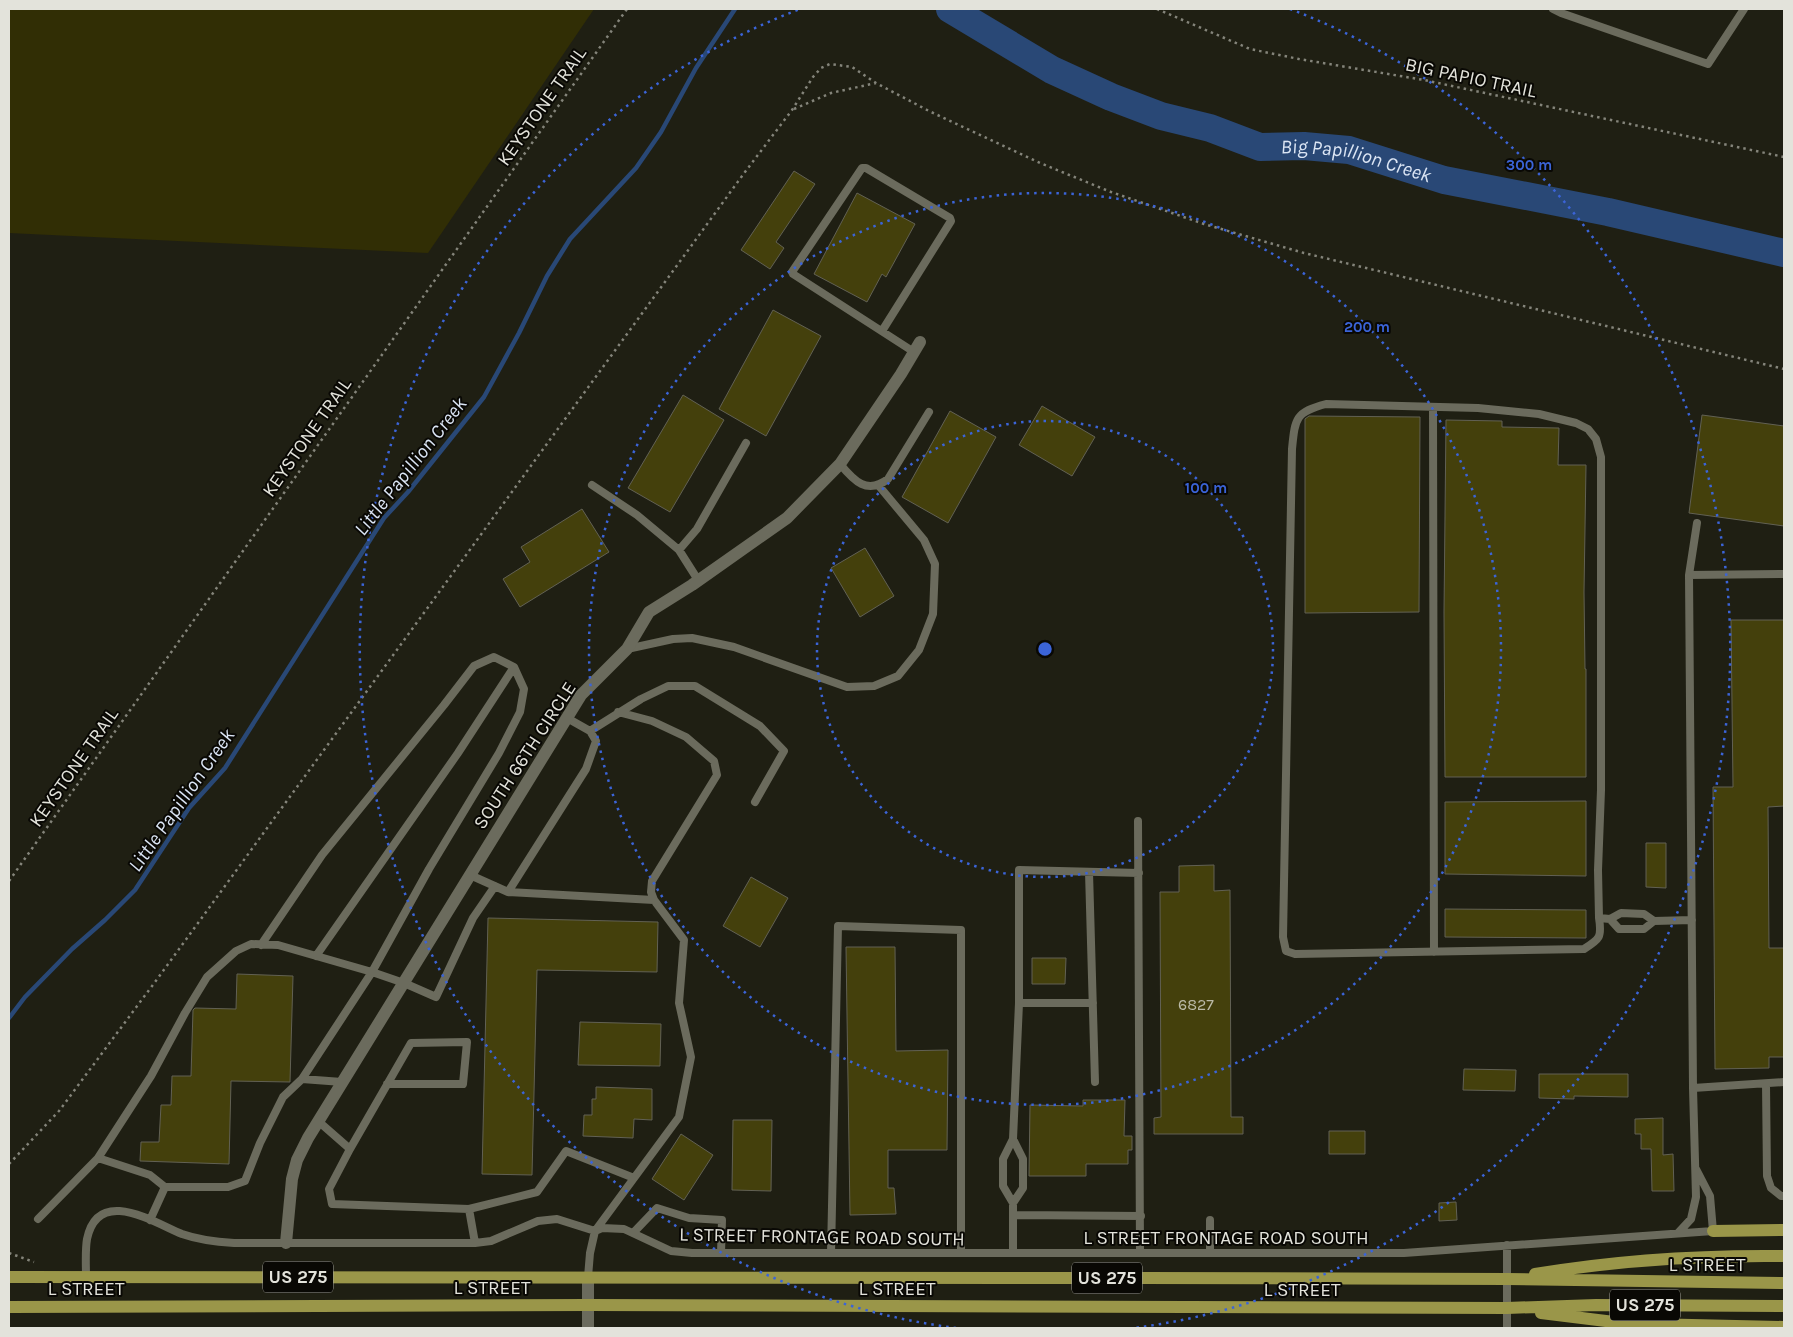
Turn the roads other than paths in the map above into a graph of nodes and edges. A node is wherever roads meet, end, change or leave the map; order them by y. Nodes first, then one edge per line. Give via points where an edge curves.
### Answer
1 (1553, 9) edge
2 (1744, 9) edge
3 (882, 331) junction
4 (917, 347) joint
5 (1433, 407) junction
6 (929, 412) dead end
7 (746, 443) dead end
8 (840, 464) junction
9 (592, 485) dead end
10 (879, 486) junction
11 (1697, 523) dead end
12 (680, 550) junction
13 (1784, 574) edge
14 (1689, 575) junction
15 (698, 580) junction
16 (627, 650) junction
17 (514, 667) junction
18 (618, 712) junction
19 (567, 718) junction
20 (590, 731) junction
21 (756, 802) dead end
22 (1138, 821) dead end
23 (1089, 872) junction
24 (1139, 873) junction
25 (470, 875) junction
26 (495, 886) junction
27 (508, 892) junction
28 (654, 900) junction
29 (1599, 918) junction
30 (1610, 919) junction
31 (1692, 920) junction
32 (1654, 921) junction
33 (261, 945) junction
34 (1434, 952) junction
35 (316, 956) junction
36 (372, 972) junction
37 (404, 983) junction
38 (1019, 1003) junction
39 (1093, 1003) junction
40 (302, 1079) junction
41 (342, 1082) junction
42 (1095, 1082) dead end
43 (1784, 1082) edge
44 (387, 1084) junction
45 (1766, 1084) junction
46 (1693, 1088) junction
47 (318, 1121) junction
48 (1014, 1139) junction
49 (350, 1149) junction
50 (98, 1158) junction
51 (1696, 1169) junction
52 (634, 1178) junction
53 (165, 1187) junction
54 (1784, 1196) edge
55 (1013, 1203) junction
56 (468, 1209) junction
57 (1014, 1215) junction
58 (1141, 1216) junction
59 (38, 1219) dead end
60 (150, 1220) junction
61 (1210, 1220) dead end
62 (1784, 1230) edge
63 (595, 1231) junction
64 (1713, 1231) junction
65 (634, 1232) junction
66 (1678, 1233) junction
67 (286, 1242) junction
68 (475, 1243) junction
69 (1506, 1245) junction
70 (721, 1254) junction
71 (830, 1254) junction
72 (961, 1254) junction
73 (1013, 1254) junction
74 (1140, 1254) junction
75 (1210, 1254) junction
76 (1784, 1256) edge
77 (9, 1277) edge
78 (86, 1277) junction
79 (588, 1277) junction
80 (1507, 1279) junction
81 (1784, 1283) edge
82 (588, 1305) junction
83 (1784, 1306) edge
84 (9, 1307) edge
85 (1507, 1308) junction
86 (1784, 1327) edge
87 (588, 1328) edge
88 (1507, 1328) edge

1 - 2 lane via 1708,64
3 - 3 lane via 792,272 862,168 951,221
3 - 4 lane
4 - 8 street, SOUTH 66TH CIRCLE
5 - 29 lane via 1539,414 1576,423 1588,429 1596,439 1601,457
5 - 34 lane
5 - 34 lane via 1326,404 1310,408 1295,423 1283,937 1286,951 1295,954
6 - 10 lane via 888,479
7 - 12 lane via 697,528
8 - 10 lane via 854,481
8 - 15 street, SOUTH 66TH CIRCLE via 787,518
9 - 12 lane via 637,515
10 - 16 lane via 924,540 935,564 933,614 919,650 898,676 874,686 847,687 734,647 692,638
11 - 14 lane
12 - 15 lane
13 - 14 lane
14 - 31 lane
15 - 16 street, SOUTH 66TH CIRCLE via 649,612
16 - 19 street, SOUTH 66TH CIRCLE via 582,695
17 - 33 lane via 494,656 474,666 322,854
17 - 35 lane
17 - 36 lane via 524,689 520,712
18 - 20 lane
18 - 21 lane via 668,686 695,686 760,726 784,751
18 - 28 lane via 652,721 686,737 714,761 717,775 652,881
19 - 20 lane
19 - 25 street, SOUTH 66TH CIRCLE
20 - 27 lane via 596,741 586,769
22 - 24 lane
23 - 24 lane
23 - 38 lane via 1019,870
23 - 39 lane
24 - 58 lane
25 - 26 lane
25 - 37 street, SOUTH 66TH CIRCLE
26 - 27 lane
26 - 37 lane via 473,918 436,997
27 - 28 lane
28 - 52 lane via 684,940 679,1003 691,1057 679,1117
29 - 30 lane
29 - 34 lane via 1601,933 1596,942 1584,948
30 - 32 lane via 1621,913 1644,914
30 - 32 lane via 1618,929 1644,929
31 - 32 lane
31 - 46 lane
33 - 35 lane via 278,945
33 - 50 lane via 251,944 236,951 207,977 151,1076
35 - 36 lane
36 - 37 lane
36 - 40 lane
37 - 41 street, SOUTH 66TH CIRCLE
38 - 39 lane
38 - 48 lane
39 - 42 lane
40 - 41 lane
40 - 53 lane via 283,1097 245,1182 228,1187
41 - 47 street, SOUTH 66TH CIRCLE
43 - 45 lane
44 - 44 lane via 411,1043 467,1042 463,1084
44 - 49 lane
45 - 46 lane
45 - 54 lane via 1767,1176 1772,1188
46 - 51 lane
47 - 49 lane
47 - 67 street, SOUTH 66TH CIRCLE via 297,1160
48 - 55 lane via 1023,1159 1023,1188
48 - 55 lane via 1003,1159 1003,1186
49 - 56 lane via 329,1189 332,1204
50 - 53 lane via 150,1175
50 - 59 lane
51 - 64 lane via 1710,1196
51 - 66 lane via 1693,1213
52 - 56 lane via 566,1151 538,1192
52 - 63 lane
53 - 60 lane
55 - 57 lane
56 - 68 lane
57 - 58 lane
57 - 73 lane
58 - 74 lane
60 - 67 lane, L STREET FRONTAGE ROAD SOUTH via 201,1240
60 - 78 lane, L STREET FRONTAGE ROAD SOUTH via 124,1210 102,1214 88,1237
61 - 75 lane
62 - 64 main road
63 - 65 lane, L STREET FRONTAGE ROAD SOUTH via 618,1227
63 - 68 lane, L STREET FRONTAGE ROAD SOUTH via 549,1219 491,1241
63 - 79 lane
64 - 66 lane, L STREET FRONTAGE ROAD SOUTH
65 - 70 lane, L STREET FRONTAGE ROAD SOUTH via 672,1251
65 - 70 lane via 657,1208 689,1218 722,1220
66 - 69 lane, L STREET FRONTAGE ROAD SOUTH
67 - 68 lane, L STREET FRONTAGE ROAD SOUTH
69 - 75 lane, L STREET FRONTAGE ROAD SOUTH via 1404,1253
69 - 80 lane
70 - 71 lane, L STREET FRONTAGE ROAD SOUTH
71 - 72 lane, L STREET FRONTAGE ROAD SOUTH
71 - 72 lane via 838,926 961,930
72 - 73 lane, L STREET FRONTAGE ROAD SOUTH
73 - 74 lane, L STREET FRONTAGE ROAD SOUTH
74 - 75 lane, L STREET FRONTAGE ROAD SOUTH
76 - 80 main road via 1608,1263
77 - 78 main road, L STREET / US 275
78 - 79 main road, L STREET / US 275
79 - 80 main road, L STREET / US 275
79 - 82 street
80 - 81 main road, L STREET / US 275
80 - 85 lane
82 - 84 main road, L STREET / US 275
82 - 85 main road, L STREET / US 275
82 - 87 street
83 - 85 main road, L STREET / US 275
85 - 86 main road via 1622,1322
85 - 88 lane

